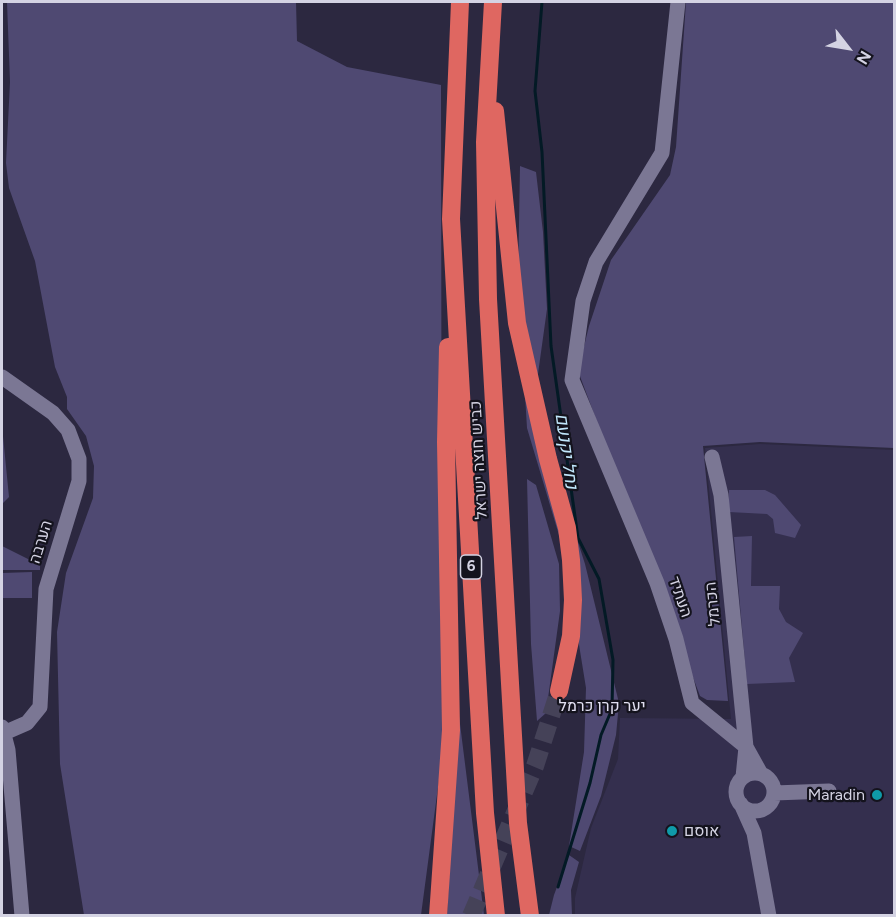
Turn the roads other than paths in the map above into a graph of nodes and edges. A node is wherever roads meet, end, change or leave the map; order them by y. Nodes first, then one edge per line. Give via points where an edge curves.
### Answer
1 (460, 2) edge
2 (493, 2) edge
3 (678, 2) edge
4 (489, 59) junction
5 (451, 219) junction
6 (2, 377) edge
7 (712, 457) dead end
8 (559, 691) tunnel mouth
9 (3, 730) edge
10 (746, 747) junction
11 (761, 774) junction
12 (743, 777) junction
13 (829, 791) dead end
14 (774, 793) junction
15 (741, 804) junction
16 (764, 808) junction
17 (754, 833) junction
18 (8, 838) edge
19 (22, 915) edge
20 (438, 915) edge
21 (496, 915) edge
22 (531, 915) edge
23 (769, 915) edge

1 - 5 highway, כביש חוצה ישראל / 6
2 - 4 highway, כביש חוצה ישראל / 6
3 - 10 street, העתיד via 662,153 596,262 583,301 572,380 657,583 692,703
4 - 8 highway via 517,323 567,528 571,560 571,636
4 - 22 highway, כביש חוצה ישראל / 6 via 485,201 488,299 518,823
5 - 20 highway via 446,442 452,730
5 - 21 highway, כביש חוצה ישראל / 6 via 485,813
6 - 9 street, הערבה via 53,413 68,430 79,459 79,481 46,589 40,707 27,723
7 - 10 street, הכרמל via 721,495
9 - 18 street via 8,750
10 - 11 street, הכרמל
10 - 12 street, הכרמל
11 - 12 street
11 - 14 street via 771,782
12 - 15 street via 736,788
13 - 14 street
14 - 16 street
15 - 16 street via 751,810
15 - 17 street
16 - 17 street
17 - 23 street
18 - 19 street

